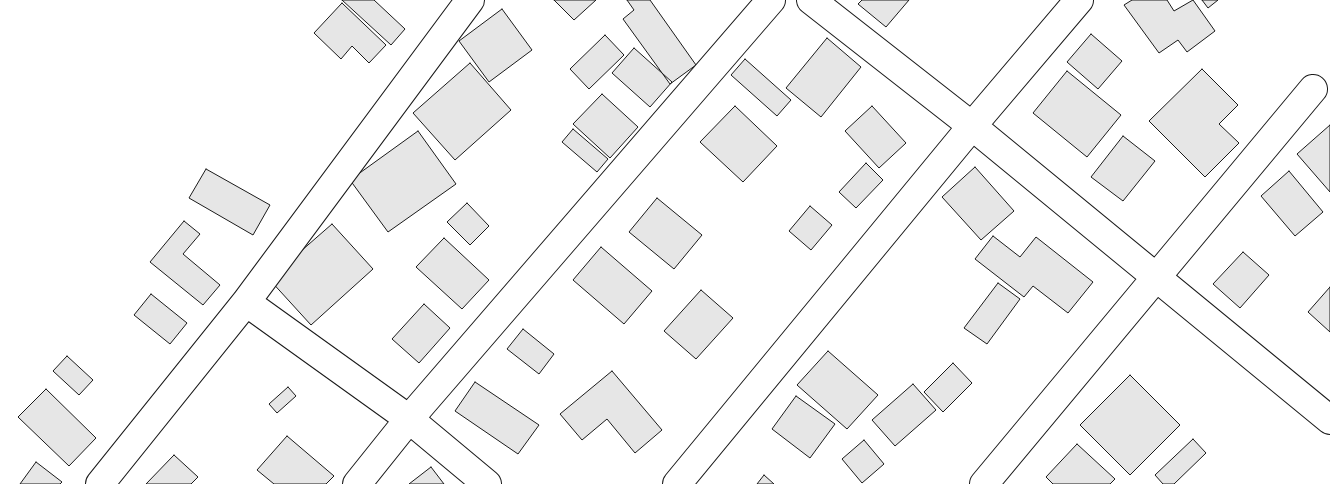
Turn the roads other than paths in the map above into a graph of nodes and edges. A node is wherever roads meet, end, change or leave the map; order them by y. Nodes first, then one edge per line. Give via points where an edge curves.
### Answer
1 (470, 0) edge
2 (771, 0) edge
3 (811, 0) edge
4 (1079, 0) edge
5 (1313, 89) dead end
6 (972, 126) junction
7 (1156, 278) junction
8 (246, 302) junction
9 (409, 419) junction
10 (1330, 420) edge
11 (100, 484) edge
12 (357, 484) edge
13 (487, 484) edge
14 (677, 484) edge
15 (984, 484) edge

1 - 8 street
2 - 9 street
3 - 6 street
4 - 6 street
5 - 7 street
6 - 7 street
6 - 14 street
7 - 10 street
7 - 15 street
8 - 9 street
8 - 11 street
9 - 12 street
9 - 13 street

